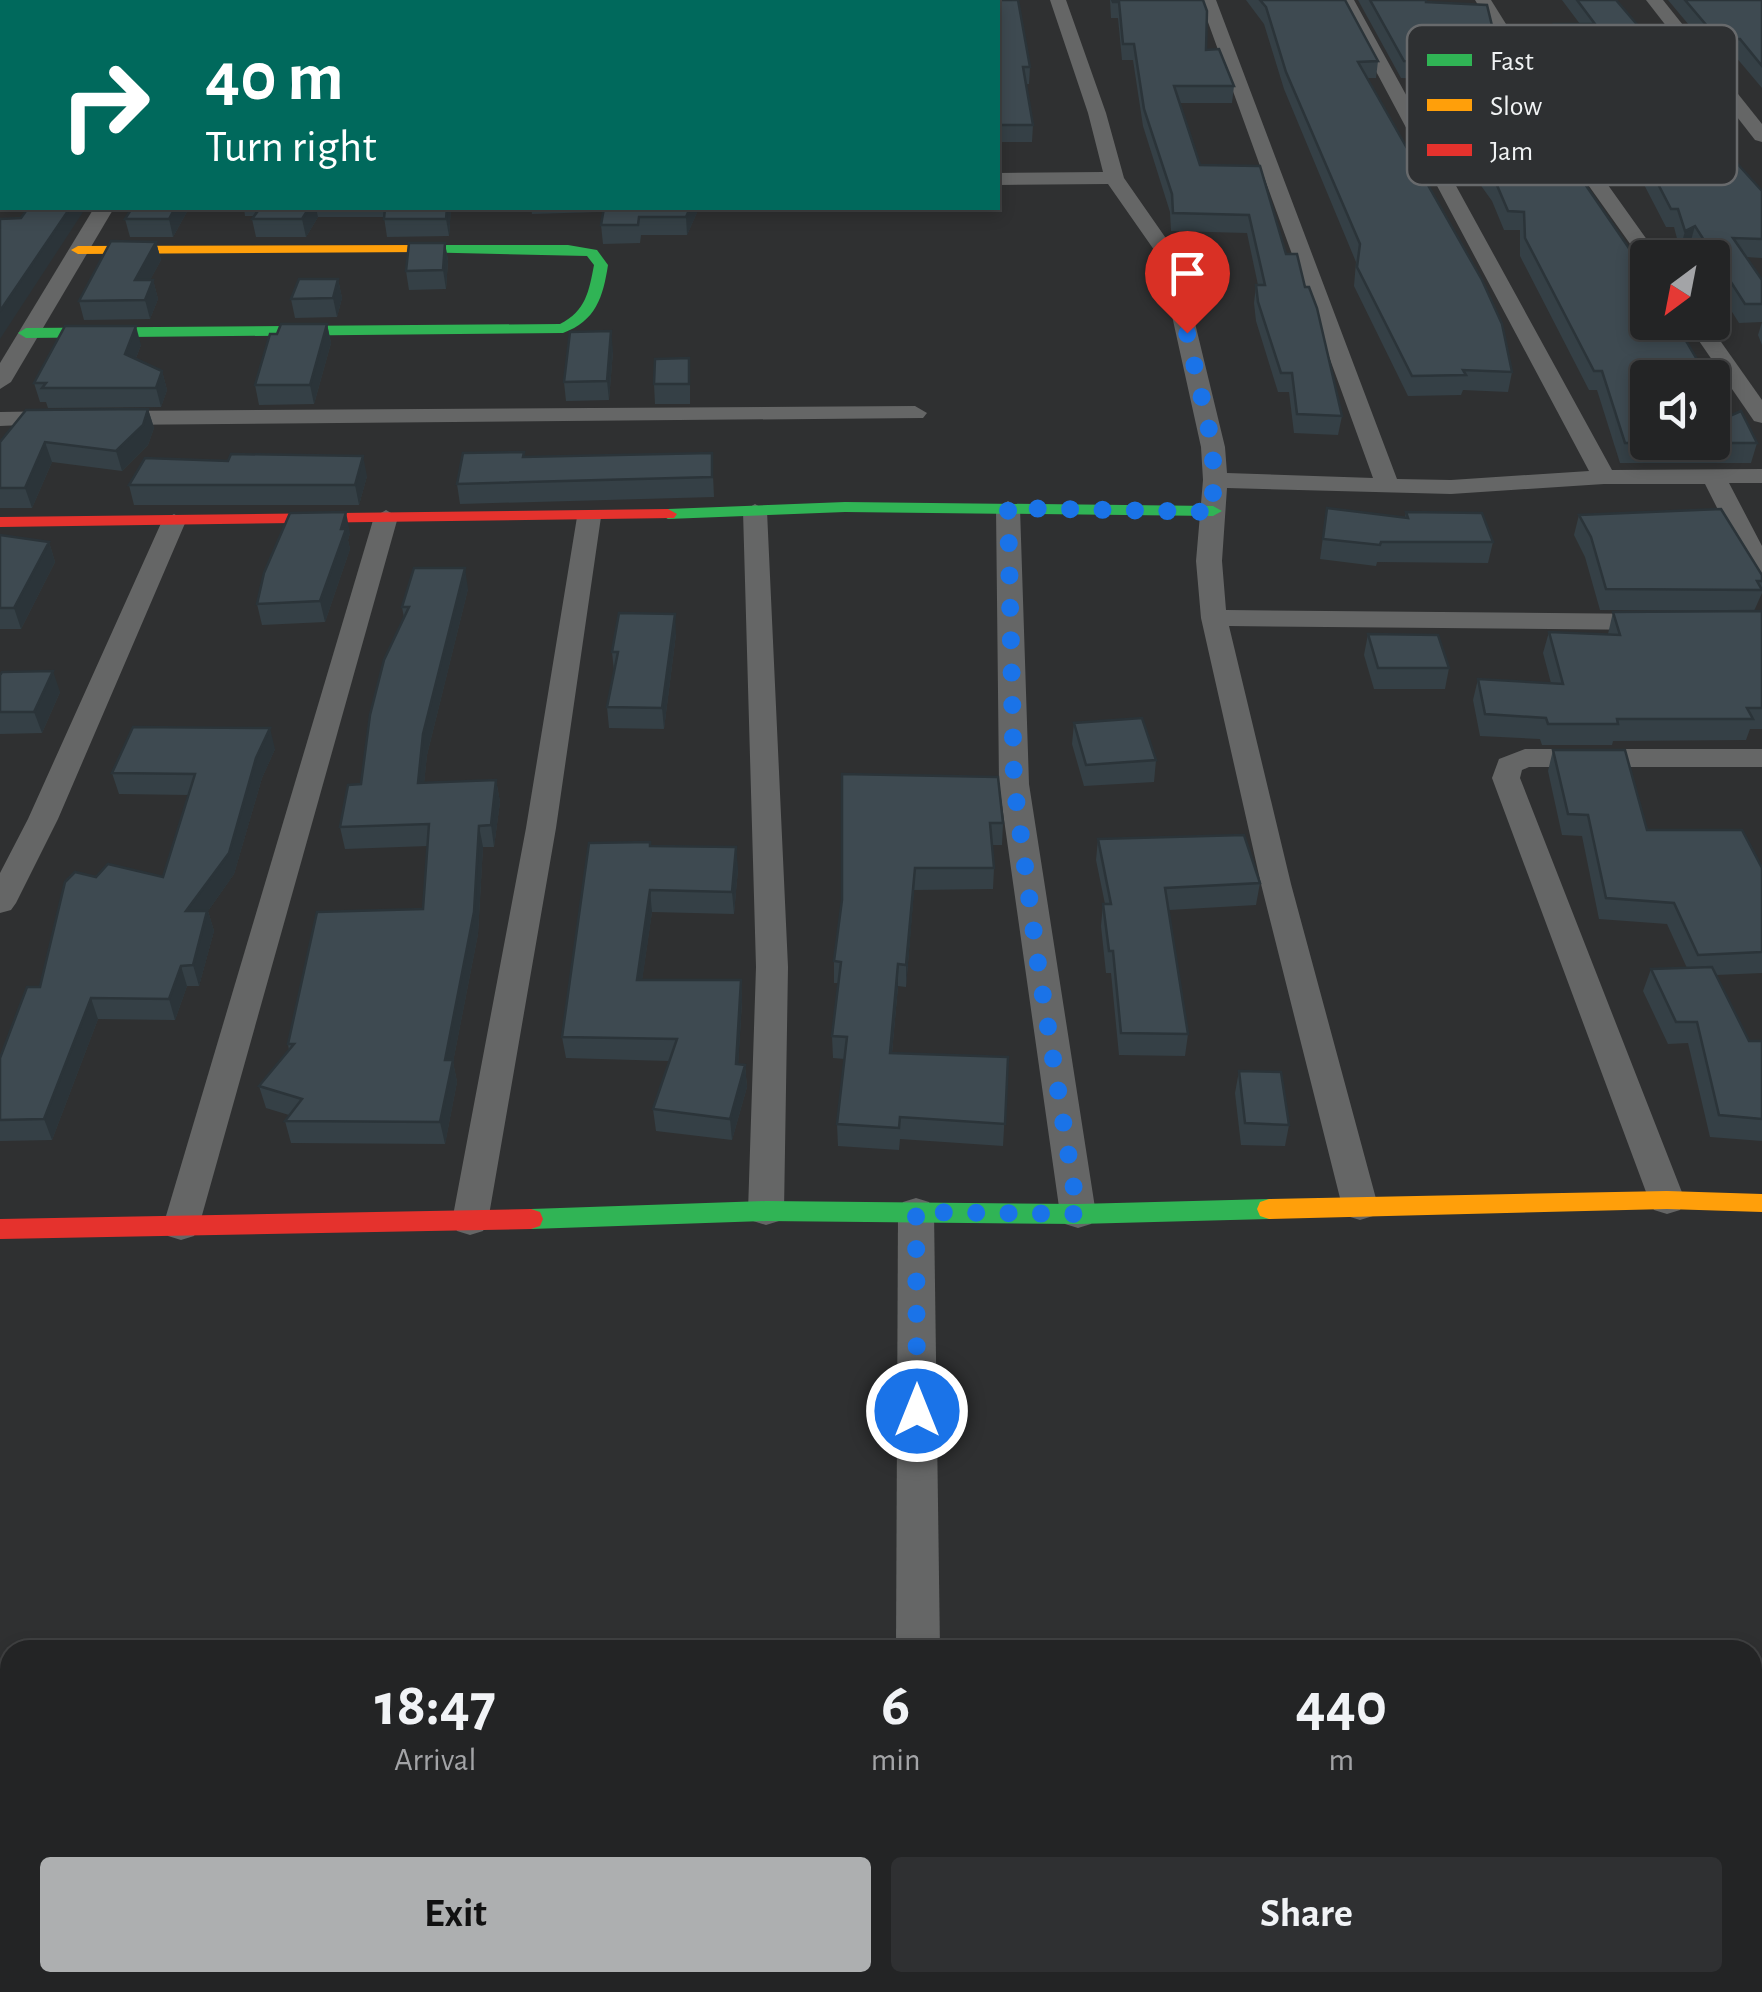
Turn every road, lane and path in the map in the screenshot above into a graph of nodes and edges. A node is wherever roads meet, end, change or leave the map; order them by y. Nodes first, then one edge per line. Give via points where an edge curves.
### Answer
1 (1058, 0) edge
2 (1208, 0) edge
3 (1346, 0) edge
4 (1484, 0) edge
5 (1654, 0) edge
6 (1499, 25) edge
7 (1674, 25) edge
8 (1737, 105) edge
9 (1407, 113) edge
10 (1762, 136) edge
11 (1000, 178) edge
12 (1114, 178) junction
13 (1446, 185) edge
14 (1598, 185) edge
15 (103, 210) edge
16 (1637, 240) edge
17 (78, 250) junction
18 (26, 333) junction
19 (1709, 340) edge
20 (0, 382) edge
21 (915, 413) dead end
22 (1762, 416) edge
23 (0, 419) edge
24 (1762, 476) edge
25 (1604, 477) junction
26 (1714, 477) junction
27 (1215, 480) junction
28 (1388, 486) junction
29 (1008, 508) junction
30 (755, 511) junction
31 (1213, 512) junction
32 (386, 517) junction
33 (589, 517) junction
34 (174, 521) junction
35 (0, 522) edge
36 (1762, 572) edge
37 (1214, 618) junction
38 (1684, 622) edge
39 (1755, 758) edge
40 (1762, 789) edge
41 (0, 903) edge
42 (1667, 1200) junction
43 (1762, 1203) edge
44 (1360, 1206) junction
45 (766, 1211) junction
46 (916, 1212) junction
47 (1078, 1214) junction
48 (470, 1221) junction
49 (181, 1226) junction
50 (0, 1229) edge
51 (918, 1640) edge

1 - 12 street
2 - 28 street
3 - 9 street
4 - 6 street
5 - 7 street
8 - 10 street
11 - 12 street
12 - 27 street via 1170,257
13 - 25 street
14 - 16 street
15 - 17 street
17 - 18 street
17 - 18 street via 568,250 592,254 601,264 594,311 563,328
18 - 20 street
19 - 22 street
21 - 23 street
24 - 26 street
25 - 26 street
25 - 28 street
26 - 36 street
27 - 28 street
27 - 31 street
29 - 30 street
29 - 31 street
29 - 47 street via 1014,784
30 - 33 street
30 - 45 street via 772,967
31 - 37 street
32 - 33 street
32 - 34 street
32 - 49 street
33 - 48 street
34 - 35 street
34 - 41 street
37 - 38 street
37 - 44 street
39 - 40 street
39 - 42 street via 1525,758 1510,764 1506,778
42 - 43 street
42 - 44 street
44 - 47 street
45 - 46 street
45 - 48 street
46 - 47 street
46 - 51 street
48 - 49 street
49 - 50 street

